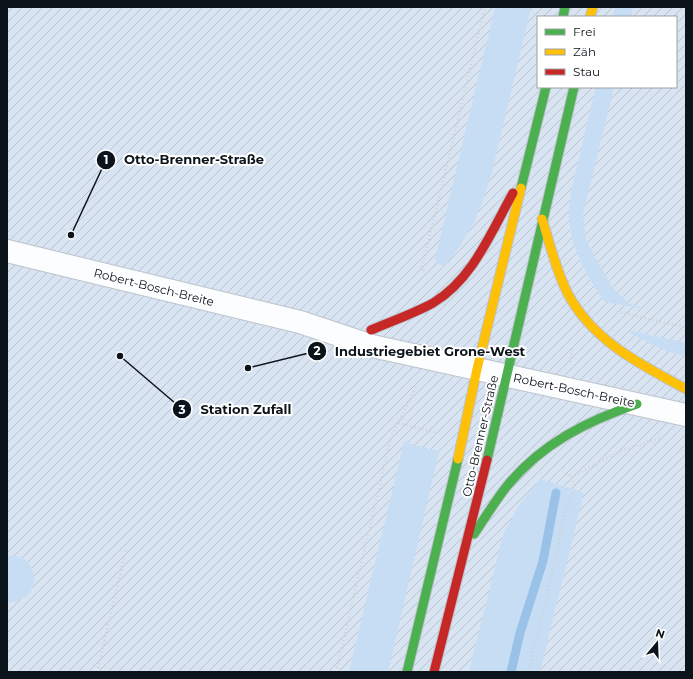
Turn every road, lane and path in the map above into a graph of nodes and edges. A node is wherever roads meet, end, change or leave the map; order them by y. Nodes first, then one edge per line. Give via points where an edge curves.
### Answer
1 (485, 7) edge
2 (546, 88) edge
3 (574, 88) edge
4 (527, 167) junction
5 (542, 218) junction
6 (7, 250) edge
7 (441, 298) junction
8 (581, 315) junction
9 (300, 322) junction
10 (686, 327) edge
11 (371, 330) junction
12 (430, 358) junction
13 (479, 362) junction
14 (508, 368) junction
15 (686, 389) edge
16 (686, 400) edge
17 (637, 404) junction
18 (686, 415) edge
19 (665, 437) dead end
20 (466, 547) junction
21 (126, 549) dead end
22 (97, 672) edge
23 (336, 672) edge
24 (407, 672) edge
25 (434, 672) edge
26 (528, 672) edge

1 - 7 path via 422,268
2 - 4 main road, Otto-Brenner-Straße
3 - 5 main road, Otto-Brenner-Straße
4 - 7 main road via 477,258
4 - 13 main road, Otto-Brenner-Straße
5 - 8 main road via 558,271
5 - 14 main road, Otto-Brenner-Straße
6 - 9 street, Robert-Bosch-Breite
7 - 11 main road
8 - 10 path via 601,308
8 - 15 main road via 629,358
9 - 11 street, Robert-Bosch-Breite
9 - 12 street, Robert-Bosch-Breite via 372,346
11 - 13 street, Robert-Bosch-Breite
12 - 13 street, Robert-Bosch-Breite
12 - 23 path via 391,437
13 - 14 street, Robert-Bosch-Breite
13 - 24 main road, Otto-Brenner-Straße
14 - 16 street, Robert-Bosch-Breite
14 - 17 street, Robert-Bosch-Breite
14 - 20 main road, Otto-Brenner-Straße
17 - 18 street, Robert-Bosch-Breite
17 - 20 main road via 585,423 542,452 506,487
19 - 26 path via 623,450 571,477 575,487 562,522 555,563
20 - 25 main road, Otto-Brenner-Straße
21 - 22 path

